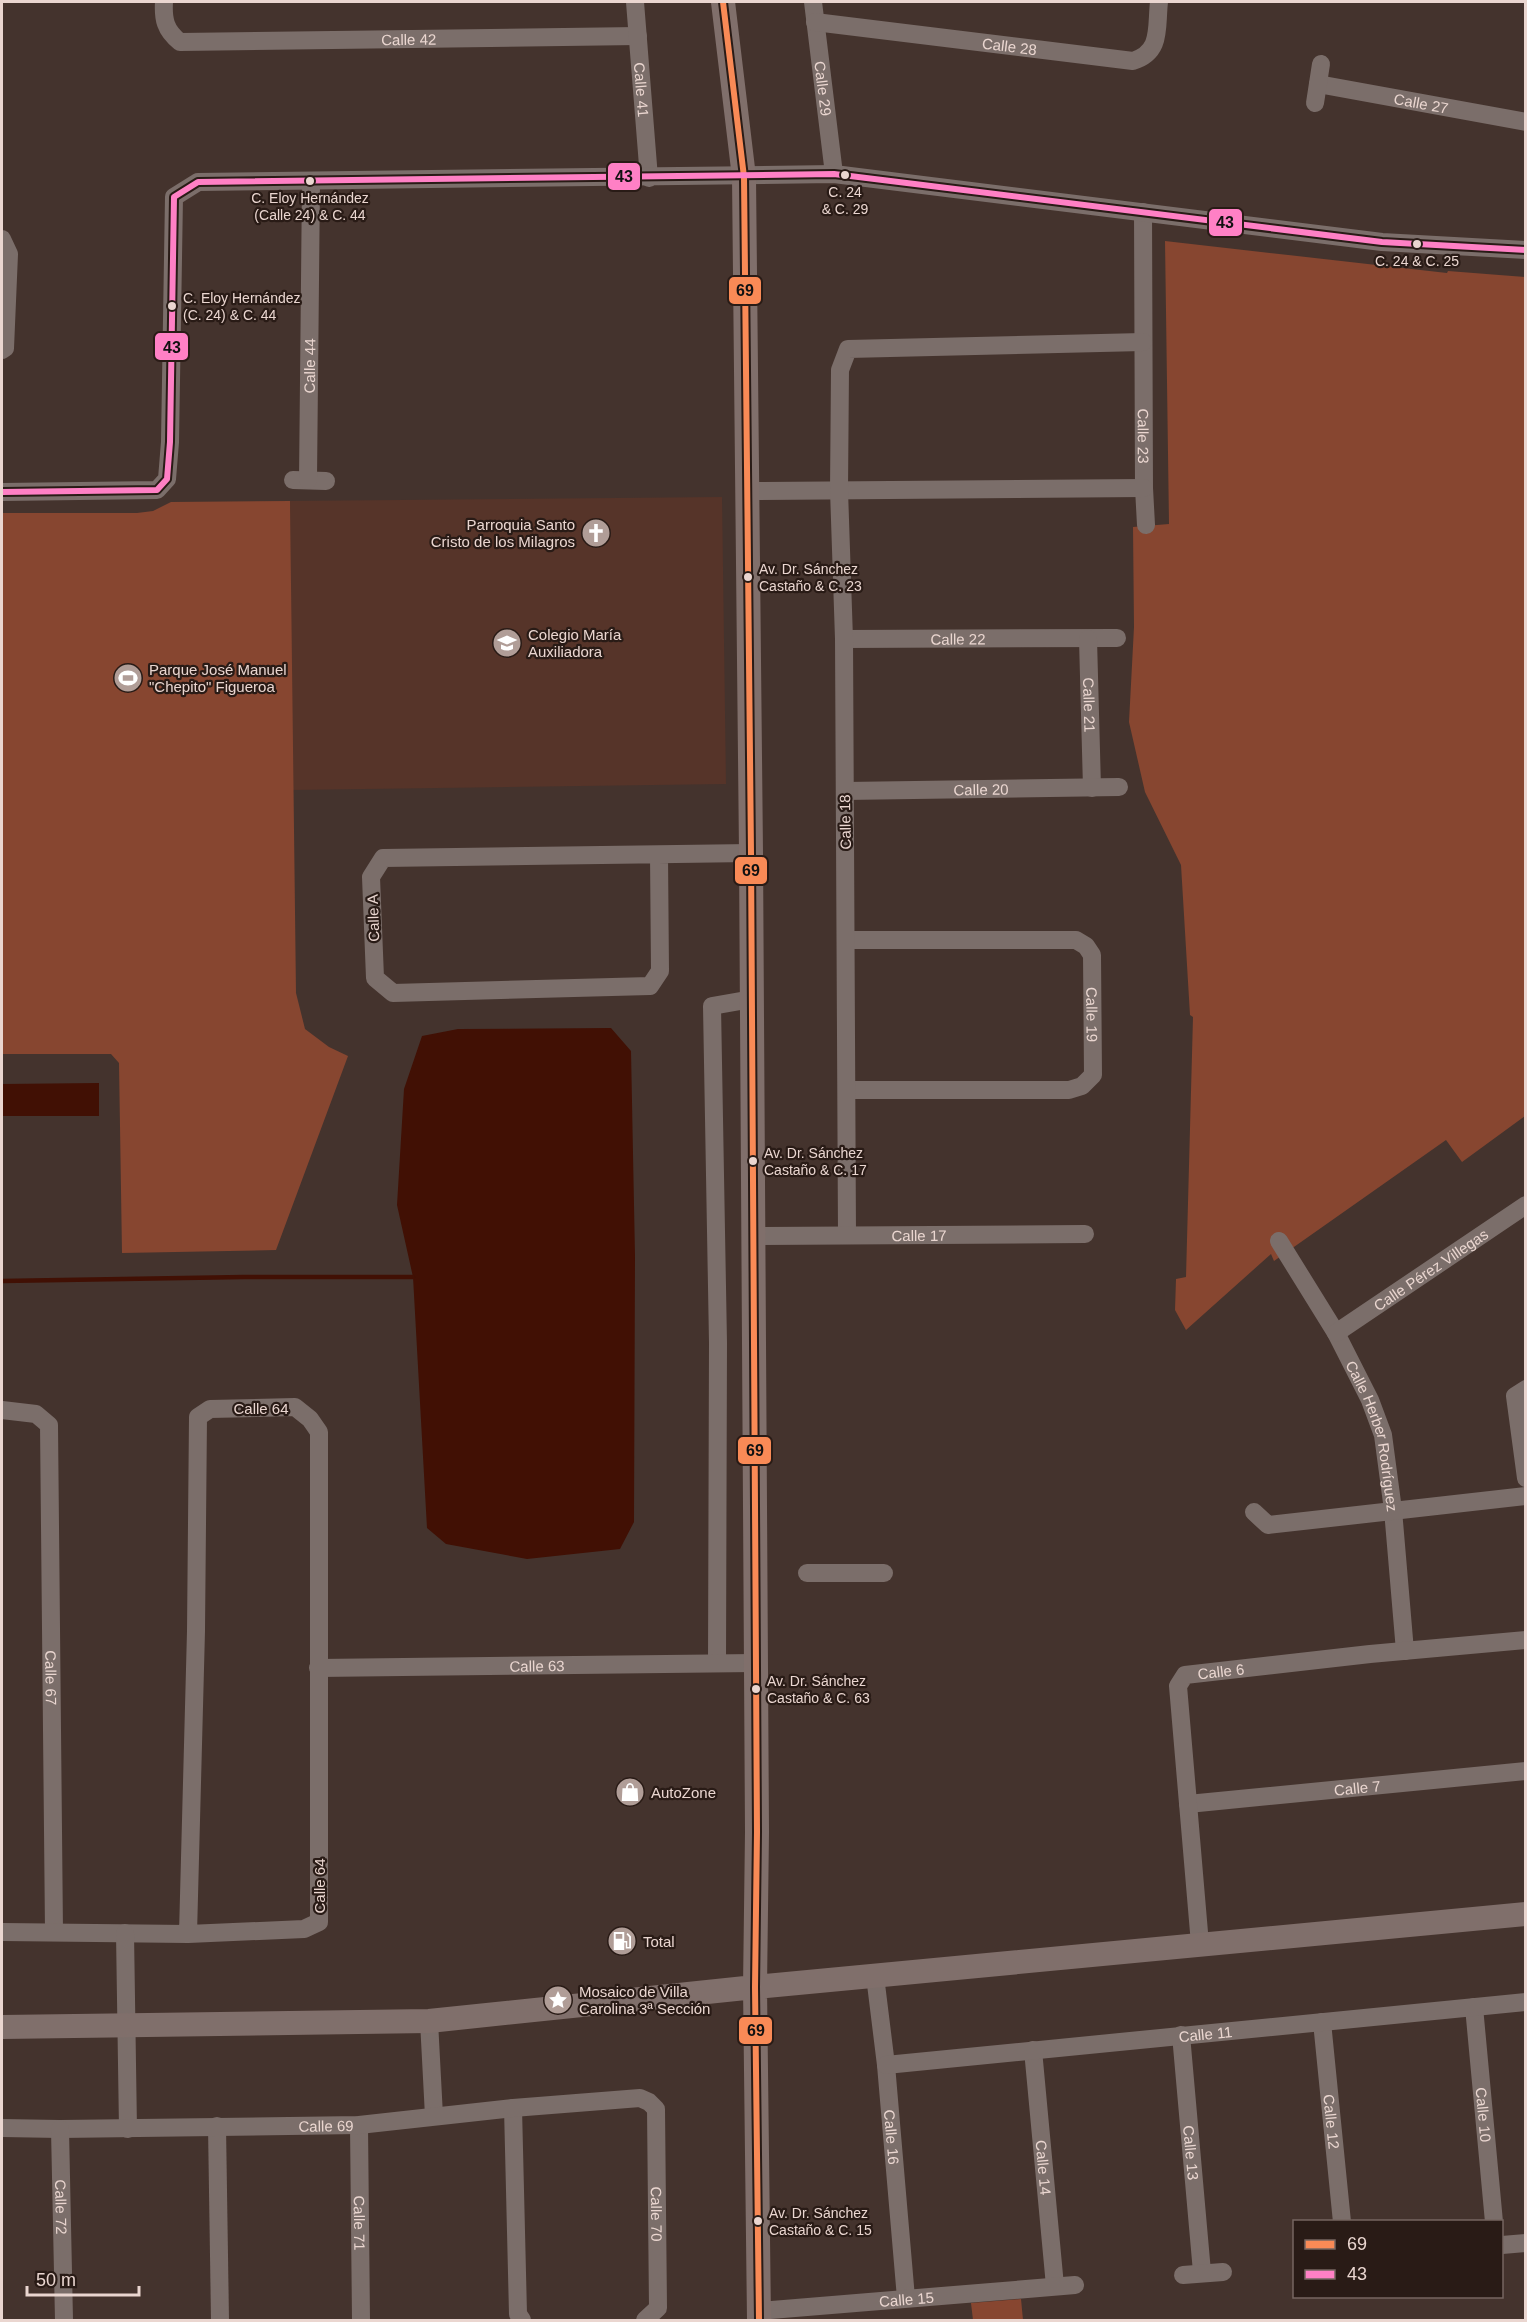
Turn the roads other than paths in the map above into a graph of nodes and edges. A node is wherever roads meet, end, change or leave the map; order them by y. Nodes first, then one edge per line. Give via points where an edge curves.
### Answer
1 (164, 2) edge
2 (635, 2) edge
3 (723, 2) edge
4 (813, 2) edge
5 (1159, 2) edge
6 (815, 22) junction
7 (638, 36) junction
8 (1321, 64) dead end
9 (1318, 84) junction
10 (1315, 103) dead end
11 (1526, 122) edge
12 (834, 174) junction
13 (744, 177) junction
14 (649, 178) junction
15 (311, 181) junction
16 (1143, 212) junction
17 (2, 239) edge
18 (1526, 250) edge
19 (1143, 342) junction
20 (2, 350) edge
21 (309, 480) dead end
22 (1144, 488) junction
23 (838, 490) junction
24 (748, 491) junction
25 (2, 492) edge
26 (1146, 525) dead end
27 (1080, 638) junction
28 (1117, 638) dead end
29 (844, 639) junction
30 (1119, 787) dead end
31 (1092, 788) junction
32 (845, 791) junction
33 (752, 853) junction
34 (659, 855) junction
35 (846, 940) junction
36 (752, 999) junction
37 (848, 1090) junction
38 (1526, 1205) edge
39 (847, 1234) junction
40 (1086, 1234) dead end
41 (753, 1236) junction
42 (1279, 1241) dead end
43 (1336, 1333) junction
44 (1526, 1389) edge
45 (2, 1410) edge
46 (1526, 1478) edge
47 (1526, 1496) edge
48 (1393, 1510) junction
49 (1254, 1512) dead end
50 (807, 1573) dead end
51 (884, 1573) dead end
52 (1526, 1640) edge
53 (1406, 1651) junction
54 (717, 1663) junction
55 (755, 1663) junction
56 (318, 1668) junction
57 (1526, 1771) edge
58 (1188, 1804) junction
59 (1526, 1914) edge
60 (2, 1932) edge
61 (54, 1932) junction
62 (125, 1933) junction
63 (188, 1934) junction
64 (1200, 1944) junction
65 (876, 1976) junction
66 (755, 1987) junction
67 (1526, 2001) edge
68 (1474, 2007) junction
69 (429, 2021) junction
70 (1323, 2022) junction
71 (127, 2026) junction
72 (2, 2027) edge
73 (1181, 2035) junction
74 (1033, 2050) junction
75 (886, 2065) junction
76 (649, 2102) joint
77 (513, 2108) junction
78 (434, 2116) junction
79 (359, 2125) junction
80 (217, 2126) junction
81 (2, 2128) edge
82 (60, 2129) junction
83 (128, 2129) junction
84 (1342, 2220) edge
85 (1494, 2220) edge
86 (1526, 2243) edge
87 (1503, 2245) edge
88 (1202, 2272) junction
89 (1223, 2272) dead end
90 (1183, 2274) dead end
91 (1075, 2285) dead end
92 (1055, 2286) junction
93 (906, 2298) junction
94 (759, 2316) edge
95 (64, 2320) edge
96 (219, 2320) edge
97 (361, 2320) edge
98 (522, 2320) edge
99 (645, 2320) edge

1 - 7 street, Calle 42 via 163,20 170,34 180,42
2 - 7 street, Calle 41
3 - 13 street
4 - 6 street, Calle 29
5 - 6 street, Calle 28 via 1153,48 1145,57 1132,60
6 - 12 street, Calle 29
7 - 14 street, Calle 41
8 - 9 street
9 - 10 street
9 - 11 street, Calle 27
12 - 13 street
12 - 16 street
13 - 14 street
13 - 24 street
14 - 15 street
15 - 21 street, Calle 44
15 - 25 street via 198,182 174,197 170,442 167,479 158,490
16 - 18 street via 1382,242
16 - 19 street, Calle 23
17 - 20 street via 9,254
19 - 22 street, Calle 23
19 - 23 street, Calle 18 via 848,349 840,370
22 - 23 street
22 - 26 street, Calle 23
23 - 24 street
23 - 29 street, Calle 18
24 - 33 street
27 - 28 street, Calle 22
27 - 29 street, Calle 22
27 - 31 street, Calle 21
29 - 32 street, Calle 18
30 - 31 street, Calle 20
31 - 32 street, Calle 20
32 - 35 street, Calle 18
33 - 34 street, Calle A
33 - 36 street
34 - 34 street, Calle A via 660,971 650,986 393,993 375,978 371,877 383,858
35 - 37 street, Calle 18
35 - 37 street, Calle 19 via 1076,940 1092,955 1093,1075 1082,1086 1069,1090
36 - 41 street
36 - 54 street via 712,1006 718,1343
37 - 39 street, Calle 18
38 - 43 street, Calle Pérez Villegas
39 - 40 street, Calle 17
39 - 41 street, Calle 17
41 - 55 street
42 - 43 street, Calle Herber Rodríguez
43 - 48 street, Calle Herber Rodríguez via 1383,1435
44 - 46 street via 1515,1396
45 - 61 street, Calle 67 via 36,1413 50,1425
47 - 48 street
48 - 49 street via 1268,1525
48 - 53 street, Calle Herber Rodríguez
50 - 51 street
52 - 53 street, Calle 6
53 - 58 street, Calle 6 via 1185,1675 1178,1686
54 - 55 street, Calle 63
54 - 56 street, Calle 63
55 - 66 street
56 - 63 street, Calle 64 via 319,1922 304,1929
56 - 63 street, Calle 64 via 319,1432 295,1407 210,1409 198,1417
57 - 58 street, Calle 7
58 - 64 street, Calle 6
59 - 64 street
60 - 61 street
61 - 62 street, Calle 64
62 - 63 street, Calle 64
62 - 71 street
64 - 65 street
65 - 66 street
65 - 75 street, Calle 16
66 - 69 street
66 - 94 street
67 - 68 street, Calle 11
68 - 70 street, Calle 11
68 - 85 street, Calle 10
69 - 71 street
69 - 78 street
70 - 73 street, Calle 11
70 - 84 street, Calle 12
71 - 72 street
71 - 83 street
73 - 74 street, Calle 11
73 - 88 street, Calle 13
74 - 75 street, Calle 11
74 - 92 street, Calle 14
75 - 93 street, Calle 16
76 - 77 street, Calle 69 via 640,2098
76 - 99 street, Calle 70 via 656,2109 658,2308
77 - 78 street, Calle 69
77 - 98 street via 518,2314
78 - 79 street, Calle 69
79 - 80 street, Calle 69
79 - 97 street, Calle 71
80 - 83 street, Calle 69
80 - 96 street
81 - 82 street, Calle 69
82 - 83 street, Calle 69
82 - 95 street, Calle 72
86 - 87 street
88 - 89 street
88 - 90 street
91 - 92 street, Calle 15
92 - 93 street, Calle 15
93 - 94 street, Calle 15

